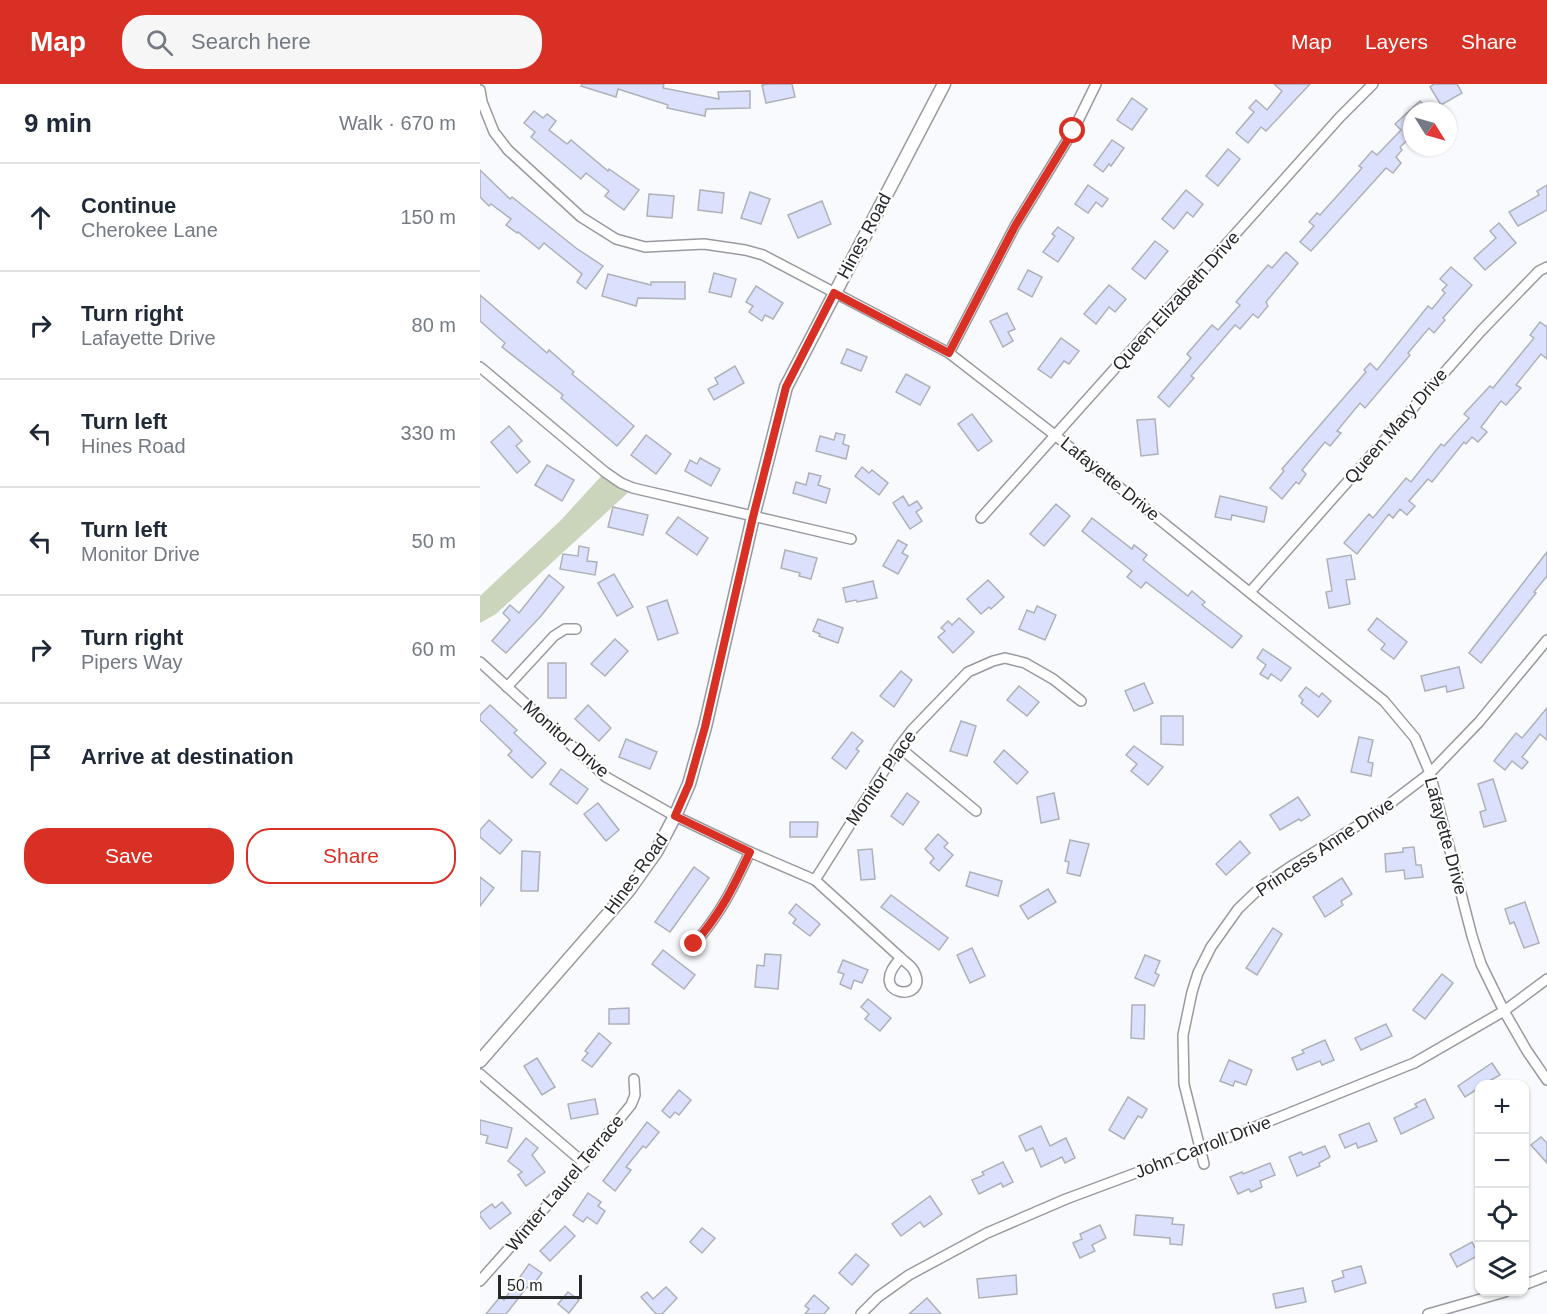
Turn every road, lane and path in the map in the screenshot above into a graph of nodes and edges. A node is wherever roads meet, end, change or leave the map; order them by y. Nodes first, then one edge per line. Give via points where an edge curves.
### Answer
1 (944, 84) edge
2 (1096, 84) edge
3 (1373, 84) edge
4 (480, 90) edge
5 (1547, 267) edge
6 (834, 293) junction
7 (949, 353) junction
8 (480, 367) edge
9 (1056, 436) junction
10 (753, 517) junction
11 (981, 518) dead end
12 (851, 539) dead end
13 (1250, 592) junction
14 (576, 629) dead end
15 (1547, 640) edge
16 (480, 662) edge
17 (507, 687) junction
18 (1081, 701) dead end
19 (899, 747) junction
20 (1430, 773) junction
21 (976, 811) dead end
22 (675, 816) junction
23 (750, 852) junction
24 (815, 880) junction
25 (694, 944) dead end
26 (901, 958) dead end
27 (1547, 980) edge
28 (1504, 1011) junction
29 (480, 1061) edge
30 (480, 1074) edge
31 (634, 1079) dead end
32 (1547, 1080) edge
33 (1200, 1149) junction
34 (584, 1163) junction
35 (1204, 1164) dead end
36 (1547, 1276) edge
37 (480, 1281) edge
38 (1529, 1283) edge
39 (1491, 1296) edge
40 (861, 1314) edge
41 (1428, 1314) edge

1 - 6 street, Hines Road
2 - 7 street
3 - 9 street, Queen Elizabeth Drive
4 - 6 street, Lafayette Drive via 494,132 508,150 580,217 615,239 645,247 704,244 745,250 763,255
5 - 13 street, Queen Mary Drive via 1481,331
6 - 7 street, Lafayette Drive
6 - 10 street, Hines Road via 786,387
7 - 9 street, Lafayette Drive
8 - 10 street via 621,483
9 - 11 street, Queen Elizabeth Drive
9 - 13 street, Lafayette Drive
10 - 12 street
10 - 22 street, Hines Road via 705,727 689,784
13 - 20 street, Lafayette Drive via 1384,701 1415,738
14 - 17 street via 565,629 554,636
15 - 20 street, Princess Anne Drive via 1479,722
16 - 17 street, Monitor Drive
17 - 22 street, Monitor Drive via 606,777
18 - 19 street, Monitor Place via 1024,663 1005,658 993,661 969,672
19 - 21 street
19 - 24 street, Monitor Place
20 - 28 street, Lafayette Drive via 1472,936
20 - 33 street, Princess Anne Drive via 1375,815 1262,886 1238,909 1211,947 1198,973 1183,1035 1184,1084
22 - 23 street, Monitor Drive
22 - 29 street, Hines Road via 629,890
23 - 24 street, Monitor Drive
23 - 25 street via 715,920
24 - 26 street, Monitor Drive
27 - 28 street, John Carroll Drive
28 - 32 street, Lafayette Drive
28 - 33 street, John Carroll Drive via 1414,1063
30 - 34 street
31 - 34 street, Winter Laurel Terrace via 636,1095 631,1105
33 - 35 street, Princess Anne Drive
33 - 40 street, John Carroll Drive via 987,1233 909,1275
34 - 37 street, Winter Laurel Terrace
36 - 38 street
39 - 41 street

